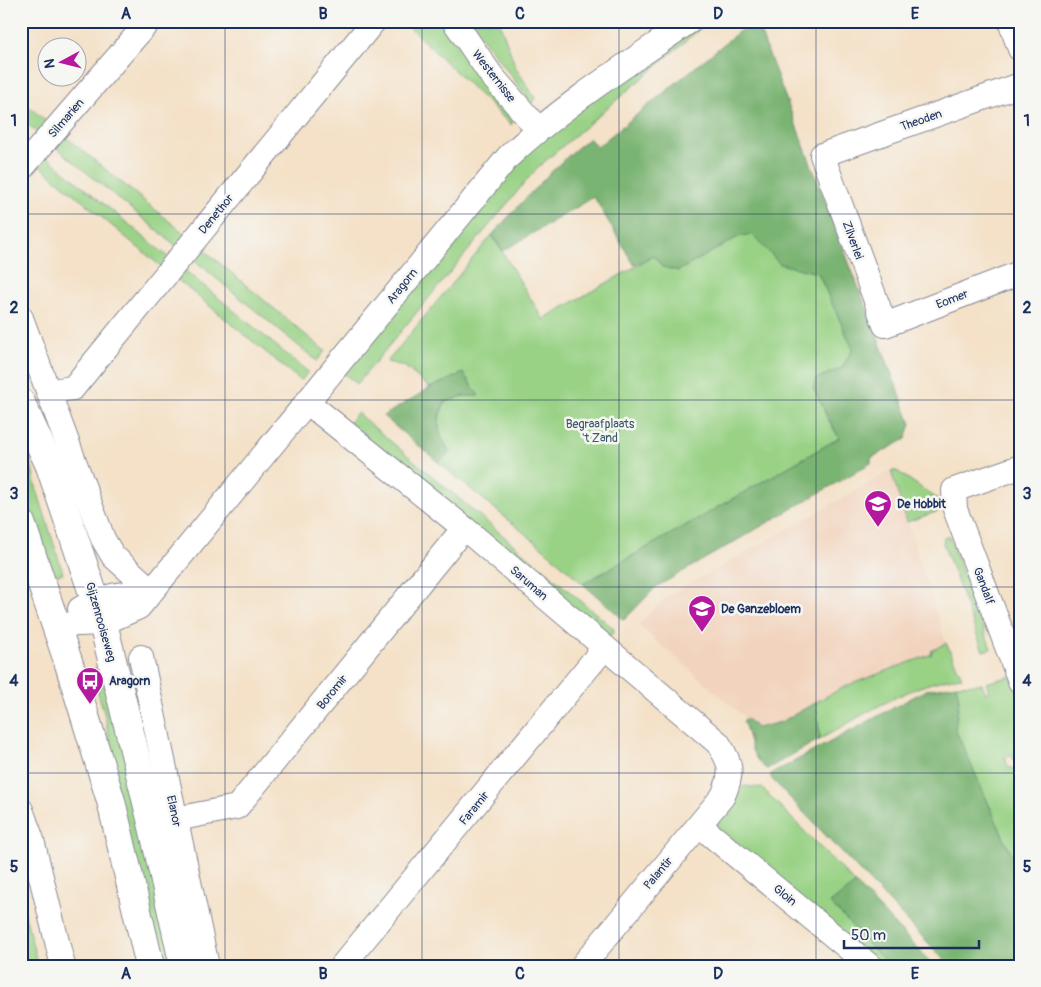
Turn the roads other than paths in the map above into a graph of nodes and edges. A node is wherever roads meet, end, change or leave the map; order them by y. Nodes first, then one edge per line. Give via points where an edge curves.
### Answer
1 (149, 21) edge
2 (374, 21) edge
3 (454, 21) edge
4 (690, 21) edge
5 (1010, 21) edge
6 (1020, 49) edge
7 (1020, 85) edge
8 (538, 128) junction
9 (822, 155) joint
10 (21, 169) edge
11 (1020, 274) edge
12 (21, 318) edge
13 (885, 325) joint
14 (50, 395) junction
15 (21, 402) edge
16 (307, 402) junction
17 (1020, 467) edge
18 (21, 523) edge
19 (464, 528) junction
20 (152, 591) junction
21 (99, 611) junction
22 (55, 625) junction
23 (604, 648) junction
24 (140, 657) dead end
25 (1020, 681) edge
26 (731, 778) joint
27 (21, 810) edge
28 (176, 819) junction
29 (699, 824) junction
30 (63, 966) edge
31 (150, 966) edge
32 (184, 966) edge
33 (208, 966) edge
34 (342, 966) edge
35 (582, 966) edge
36 (870, 966) edge

1 - 10 street, Silmarien
2 - 14 street, Denethor via 73,388
3 - 8 street, Westernisse via 491,75
4 - 8 street, Aragorn
5 - 6 street
7 - 9 street, Theoden
8 - 16 street, Aragorn via 508,156
9 - 13 street, Zilverlei
11 - 13 street, Eomer
12 - 14 street
14 - 20 street via 103,539 112,556
15 - 21 main road, Gijzenrooiseweg via 50,466
16 - 19 street, Saruman
16 - 20 street, Aragorn
17 - 25 street, Gandalf via 954,490 955,509
18 - 22 main road
19 - 23 street, Saruman
19 - 28 street, Boromir via 236,806
20 - 21 street, Aragorn via 139,607
21 - 22 street, Aragorn
21 - 32 main road, Gijzenrooiseweg
22 - 31 main road via 111,801
23 - 26 street, Saruman via 718,743 728,759
23 - 34 street, Faramir
24 - 28 street, Elanor
26 - 29 street, Palantir via 723,796
27 - 30 street via 32,840
28 - 33 street, Elanor
29 - 35 street, Palantir
29 - 36 street, Gloin

